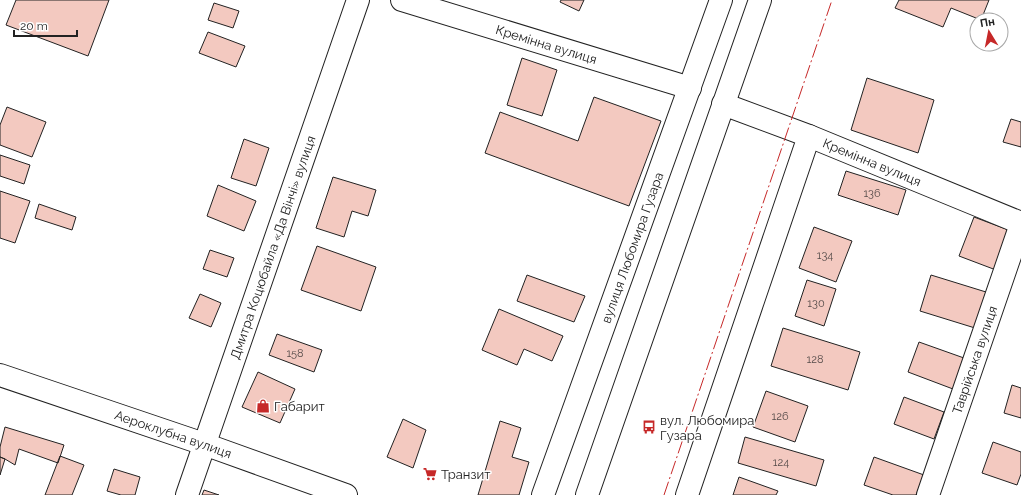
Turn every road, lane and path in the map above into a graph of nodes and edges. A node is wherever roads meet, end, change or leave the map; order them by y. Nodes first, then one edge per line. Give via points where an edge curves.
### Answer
1 (358, 0) edge
2 (402, 0) edge
3 (721, 0) edge
4 (760, 0) edge
5 (690, 88) junction
6 (723, 104) junction
7 (809, 136) junction
8 (1021, 223) edge
9 (0, 375) edge
10 (204, 444) junction
11 (187, 495) edge
12 (346, 495) edge
13 (543, 495) edge
14 (587, 495) edge
15 (687, 495) edge
16 (928, 495) edge

1 - 10 street, Дмитра Коцюбайла «Да Вінчі» вулиця
2 - 5 street, Кремінна вулиця
3 - 5 street, вулиця Любомира Гузара
4 - 6 street
5 - 13 street, вулиця Любомира Гузара
6 - 7 street, Кремінна вулиця
6 - 14 street
7 - 8 street, Кремінна вулиця
7 - 15 street
8 - 16 street, Таврійська вулиця
9 - 10 street, Аероклубна вулиця
10 - 11 street, Дмитра Коцюбайла «Да Вінчі» вулиця
10 - 12 street, Аероклубна вулиця

